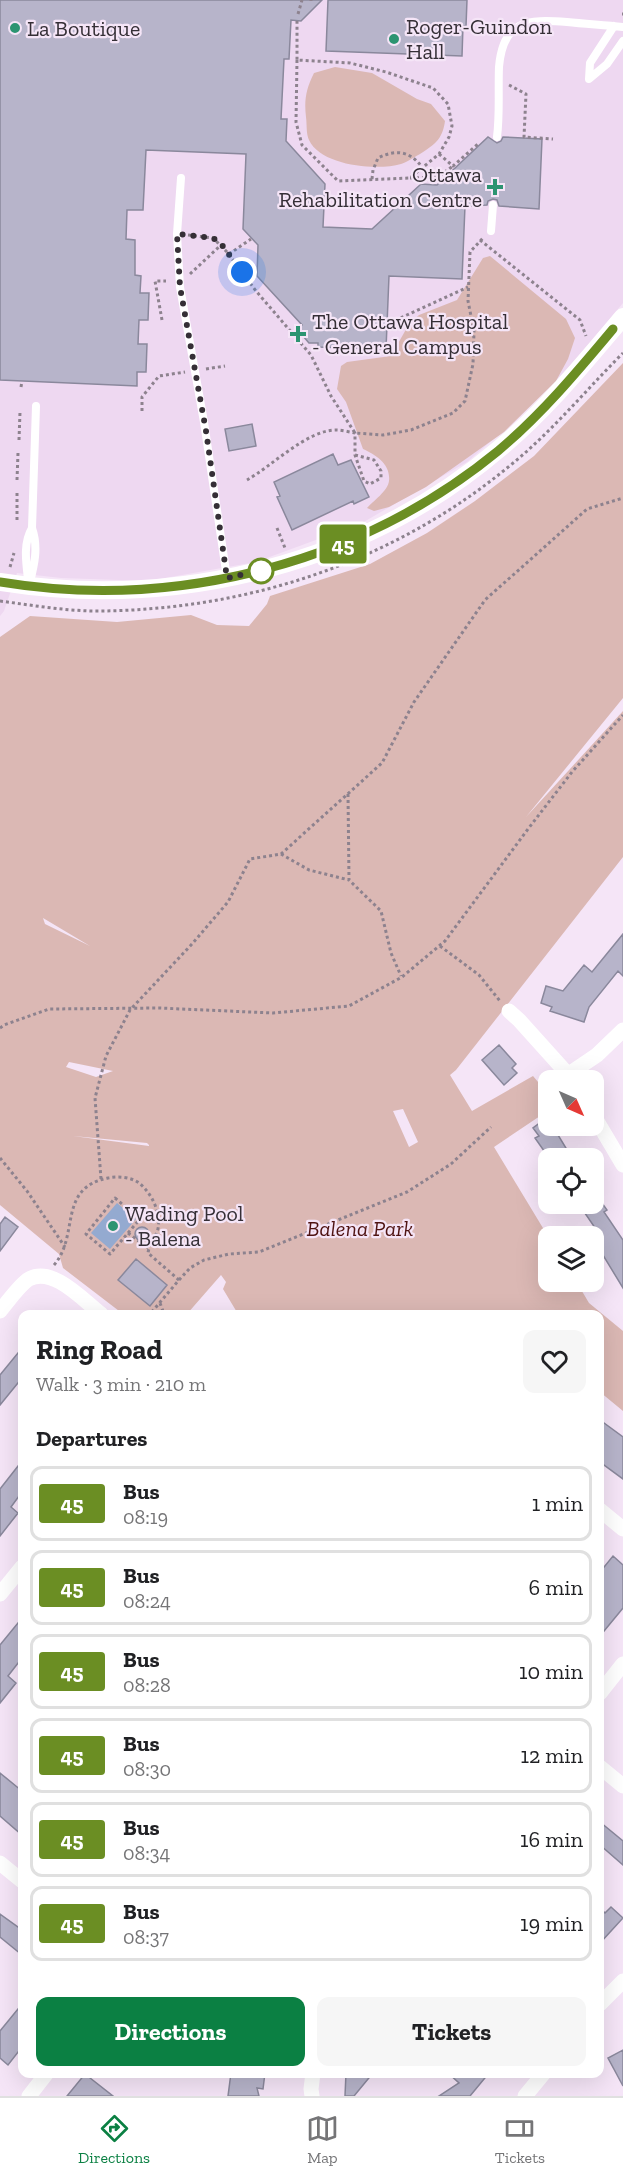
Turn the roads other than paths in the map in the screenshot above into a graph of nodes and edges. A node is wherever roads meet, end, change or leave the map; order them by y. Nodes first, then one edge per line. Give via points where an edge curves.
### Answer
1 (619, 26) edge
2 (623, 42) edge
3 (497, 137) dead end
4 (181, 178) dead end
5 (493, 205) dead end
6 (491, 231) road end
7 (623, 316) edge
8 (36, 406) dead end
9 (5, 575) edge
10 (227, 578) junction
11 (29, 587) junction
12 (509, 1011) road end
13 (623, 1030) edge
14 (565, 1070) edge
15 (579, 1070) edge
16 (604, 1133) edge
17 (623, 1165) edge
18 (96, 1310) edge
19 (0, 1311) edge
20 (604, 1513) edge
21 (623, 1529) edge
22 (18, 1572) edge
23 (0, 1594) edge
24 (623, 1664) edge
25 (604, 1688) edge
26 (604, 1770) edge
27 (623, 1786) edge
28 (0, 1863) edge
29 (18, 1878) edge
30 (623, 1981) edge
31 (604, 2000) edge
32 (43, 2078) edge
33 (312, 2078) edge
34 (541, 2078) edge
35 (529, 2095) edge
36 (29, 2096) edge
37 (312, 2096) edge

1 - 2 lane via 590,63 589,79 607,64
1 - 3 lane via 539,20 516,27 503,43
4 - 10 lane via 177,234 180,287
5 - 6 lane
7 - 10 street via 538,414 454,484 364,535 294,561
8 - 11 lane via 32,528 36,559
9 - 11 street
10 - 11 street via 145,589
12 - 14 street
13 - 15 street
16 - 17 street
18 - 19 street via 44,1275 27,1279
20 - 21 street
22 - 23 street
24 - 25 street
26 - 27 street
28 - 29 street
30 - 31 street
32 - 36 street
33 - 37 street
34 - 35 street

